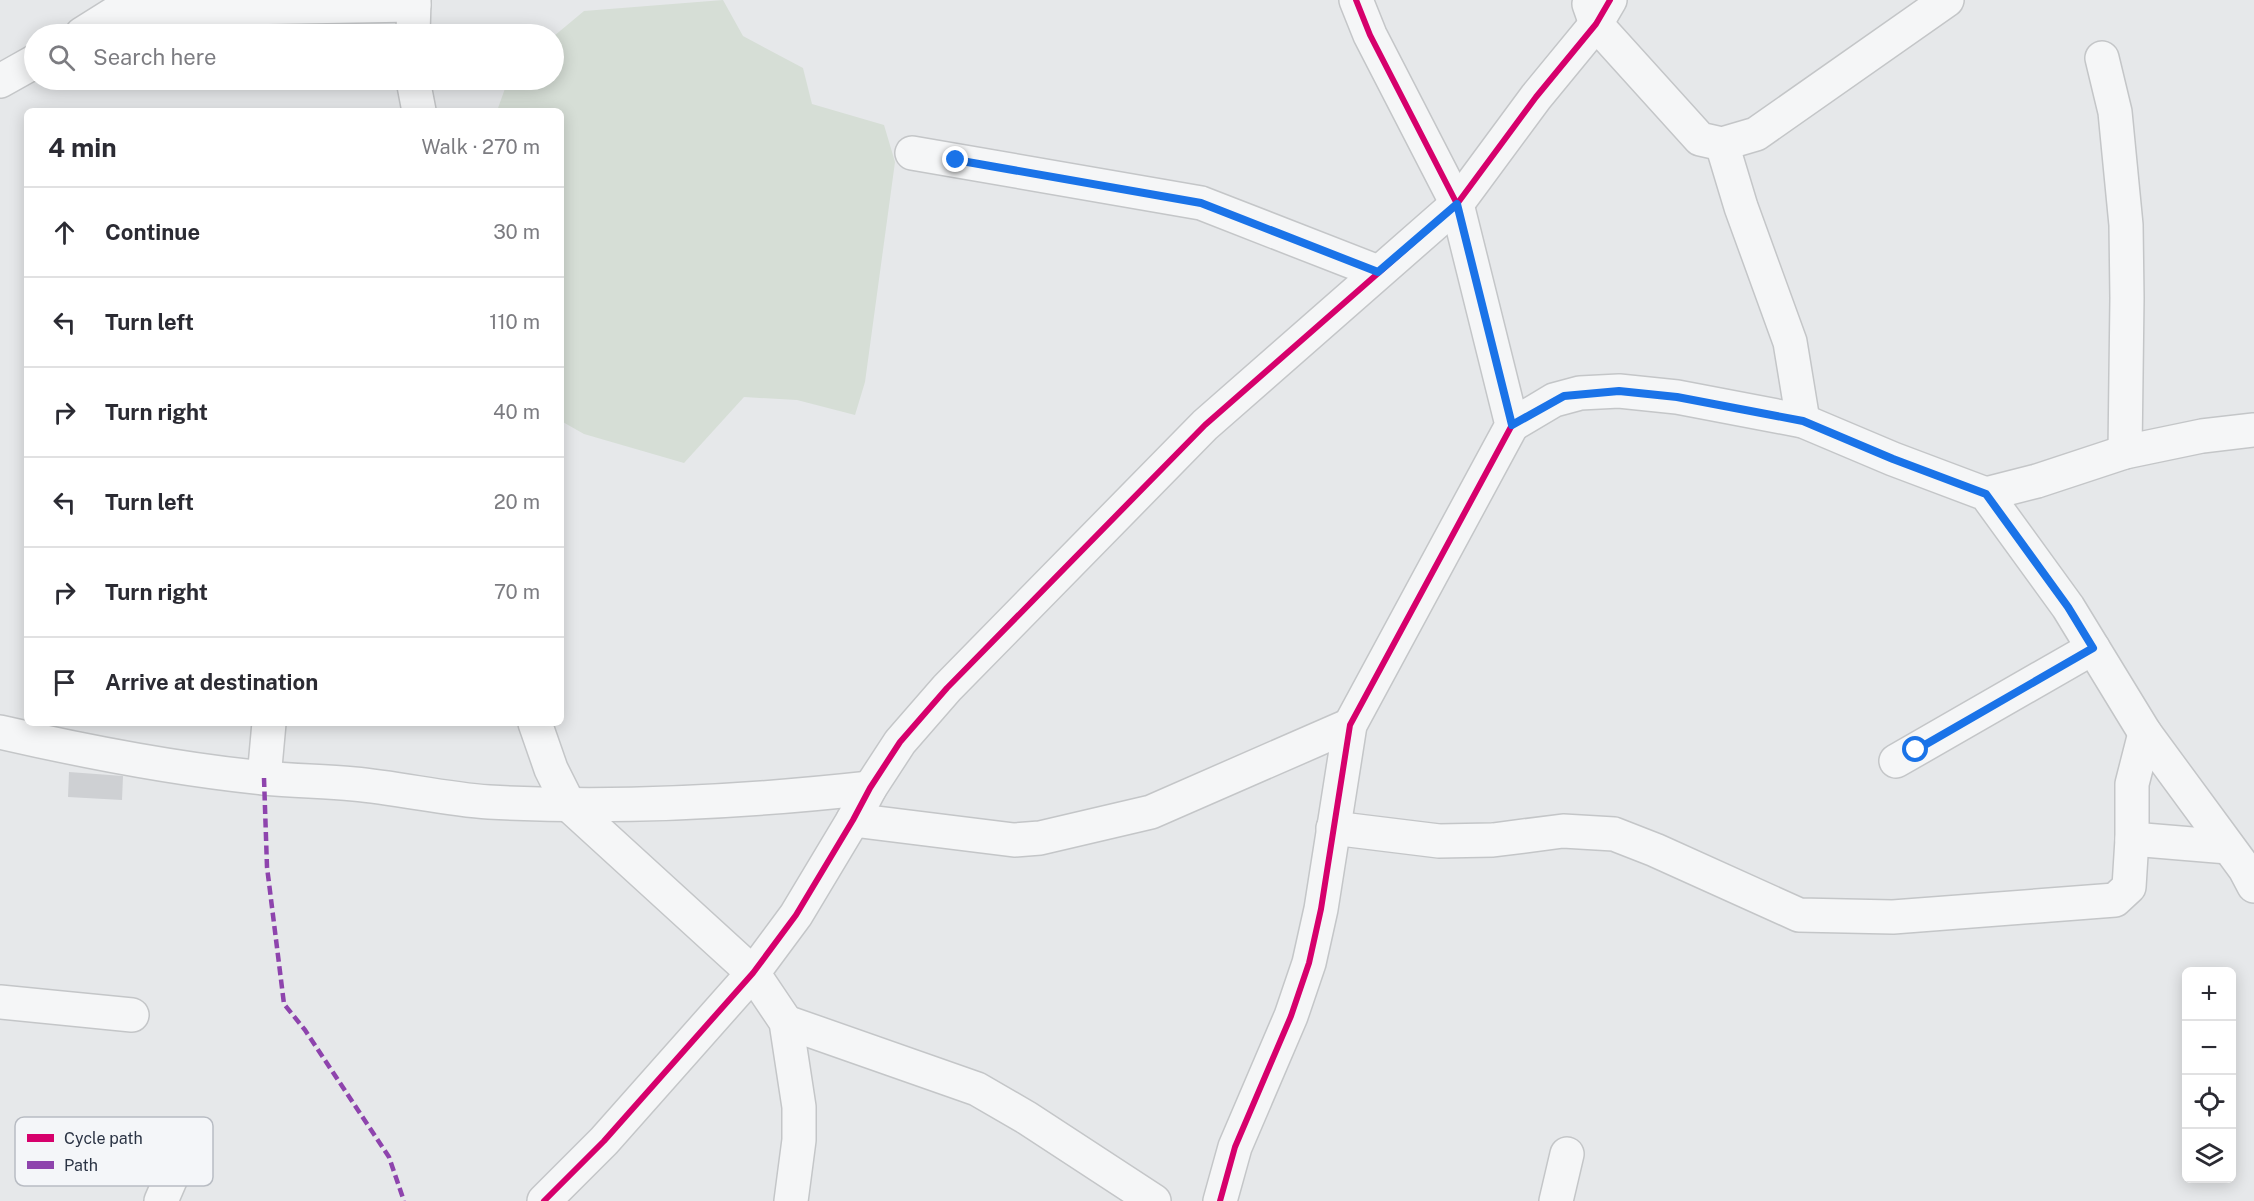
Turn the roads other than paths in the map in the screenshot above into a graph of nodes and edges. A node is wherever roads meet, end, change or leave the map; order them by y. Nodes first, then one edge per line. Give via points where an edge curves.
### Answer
1 (1356, 0) edge
2 (1947, 0) edge
3 (1598, 8) edge
4 (414, 13) edge
5 (98, 24) edge
6 (2102, 58) dead end
7 (24, 68) edge
8 (0, 81) edge
9 (415, 90) edge
10 (418, 108) edge
11 (1722, 144) junction
12 (912, 153) dead end
13 (1457, 204) junction
14 (1378, 272) junction
15 (1803, 421) junction
16 (1512, 425) junction
17 (2254, 430) edge
18 (2125, 452) junction
19 (1986, 494) junction
20 (2093, 648) junction
21 (1350, 725) junction
22 (268, 726) edge
23 (536, 726) edge
24 (0, 732) edge
25 (2145, 733) junction
26 (1896, 761) dead end
27 (264, 778) junction
28 (870, 788) junction
29 (569, 805) junction
30 (853, 820) junction
31 (1333, 828) junction
32 (2132, 838) junction
33 (2228, 846) junction
34 (2254, 886) edge
35 (753, 973) junction
36 (0, 1002) edge
37 (132, 1015) dead end
38 (786, 1022) junction
39 (1567, 1154) dead end
40 (167, 1186) edge
41 (161, 1201) edge
42 (544, 1201) edge
43 (791, 1201) edge
44 (1154, 1201) edge
45 (1220, 1201) edge
46 (1556, 1201) edge

1 - 13 street
2 - 11 street via 1756,134
3 - 11 street via 1700,139
3 - 13 street
4 - 5 street via 128,10
6 - 18 street via 2115,112 2126,225
7 - 8 street
9 - 10 street
11 - 15 street via 1790,342
12 - 14 street via 1201,203
13 - 14 street
13 - 16 street
14 - 28 street via 1205,425 947,688 900,742
15 - 16 street via 1677,397 1619,391 1564,396
15 - 19 street
16 - 21 street
17 - 18 street
18 - 19 street
19 - 20 street
20 - 25 street
20 - 26 street
21 - 30 street via 1151,812 1040,838 1014,840
21 - 31 street
22 - 27 street
23 - 29 street
24 - 27 street via 162,765
25 - 32 street via 2132,784
25 - 33 street
27 - 29 street via 355,784 486,801
28 - 29 street via 650,805
28 - 30 street
29 - 35 street
30 - 35 street via 796,915
31 - 32 street via 1439,841 1493,840 1563,831 1614,834 1799,915 1893,917 2115,900 2129,887
31 - 45 street via 1309,963 1291,1016 1235,1147
32 - 33 street
33 - 34 street
35 - 38 street
35 - 42 street via 604,1141
36 - 37 street
38 - 43 street via 799,1107
38 - 44 street via 976,1089
39 - 46 street
40 - 41 street

